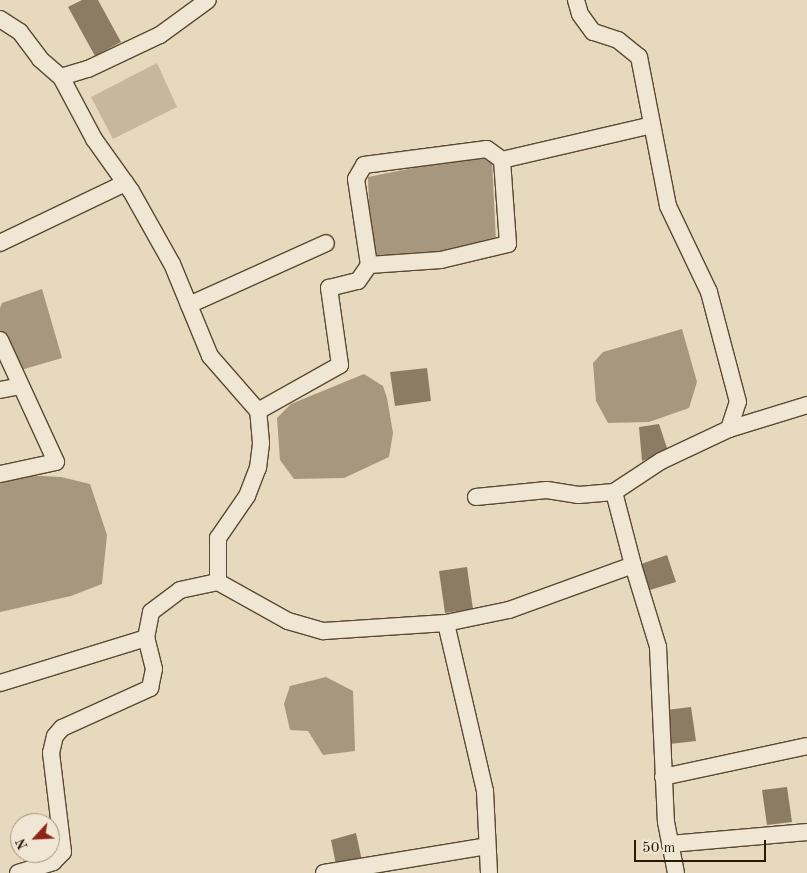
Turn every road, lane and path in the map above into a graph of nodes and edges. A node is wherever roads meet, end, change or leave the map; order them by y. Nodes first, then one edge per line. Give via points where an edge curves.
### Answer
1 (208, 0) edge
2 (576, 0) edge
3 (0, 19) edge
4 (61, 77) junction
5 (652, 125) junction
6 (502, 160) junction
7 (125, 183) junction
8 (0, 243) edge
9 (326, 243) dead end
10 (369, 265) junction
11 (189, 305) junction
12 (0, 340) edge
13 (21, 386) junction
14 (0, 390) edge
15 (807, 405) edge
16 (258, 411) junction
17 (728, 429) junction
18 (0, 474) edge
19 (614, 492) junction
20 (476, 497) dead end
21 (633, 565) junction
22 (218, 582) junction
23 (446, 623) junction
24 (146, 638) junction
25 (0, 682) edge
26 (807, 746) edge
27 (663, 776) junction
28 (807, 832) edge
29 (670, 844) junction
30 (487, 846) junction
31 (18, 873) edge
32 (324, 873) edge
33 (489, 873) edge
34 (676, 873) edge

1 - 4 street via 160,35 88,69
2 - 5 street via 580,14 593,32 618,40 639,57
3 - 4 street via 20,32 40,59
4 - 7 street via 94,139
5 - 6 street
5 - 17 street via 668,206 709,292 738,402
6 - 10 street via 508,244 441,260
6 - 10 street via 487,150 364,165 356,179
7 - 8 street
7 - 11 street via 172,264
9 - 11 street
10 - 16 street via 358,281 329,288 340,365
11 - 16 street via 210,356
12 - 13 street
13 - 14 street
13 - 18 street via 56,462
15 - 17 street
16 - 22 street via 261,444 258,468 247,496 218,538
17 - 19 street via 661,461
19 - 20 street via 579,495 547,490
19 - 21 street
21 - 23 street via 509,610
21 - 27 street via 658,647 665,726
22 - 23 street via 288,621 324,631
22 - 24 street via 180,590 151,612
23 - 30 street via 485,791
24 - 25 street
24 - 31 street via 154,669 150,688 62,728 55,736 50,753 63,852 53,862
26 - 27 street
27 - 29 street
28 - 29 street
29 - 34 street
30 - 32 street
30 - 33 street

